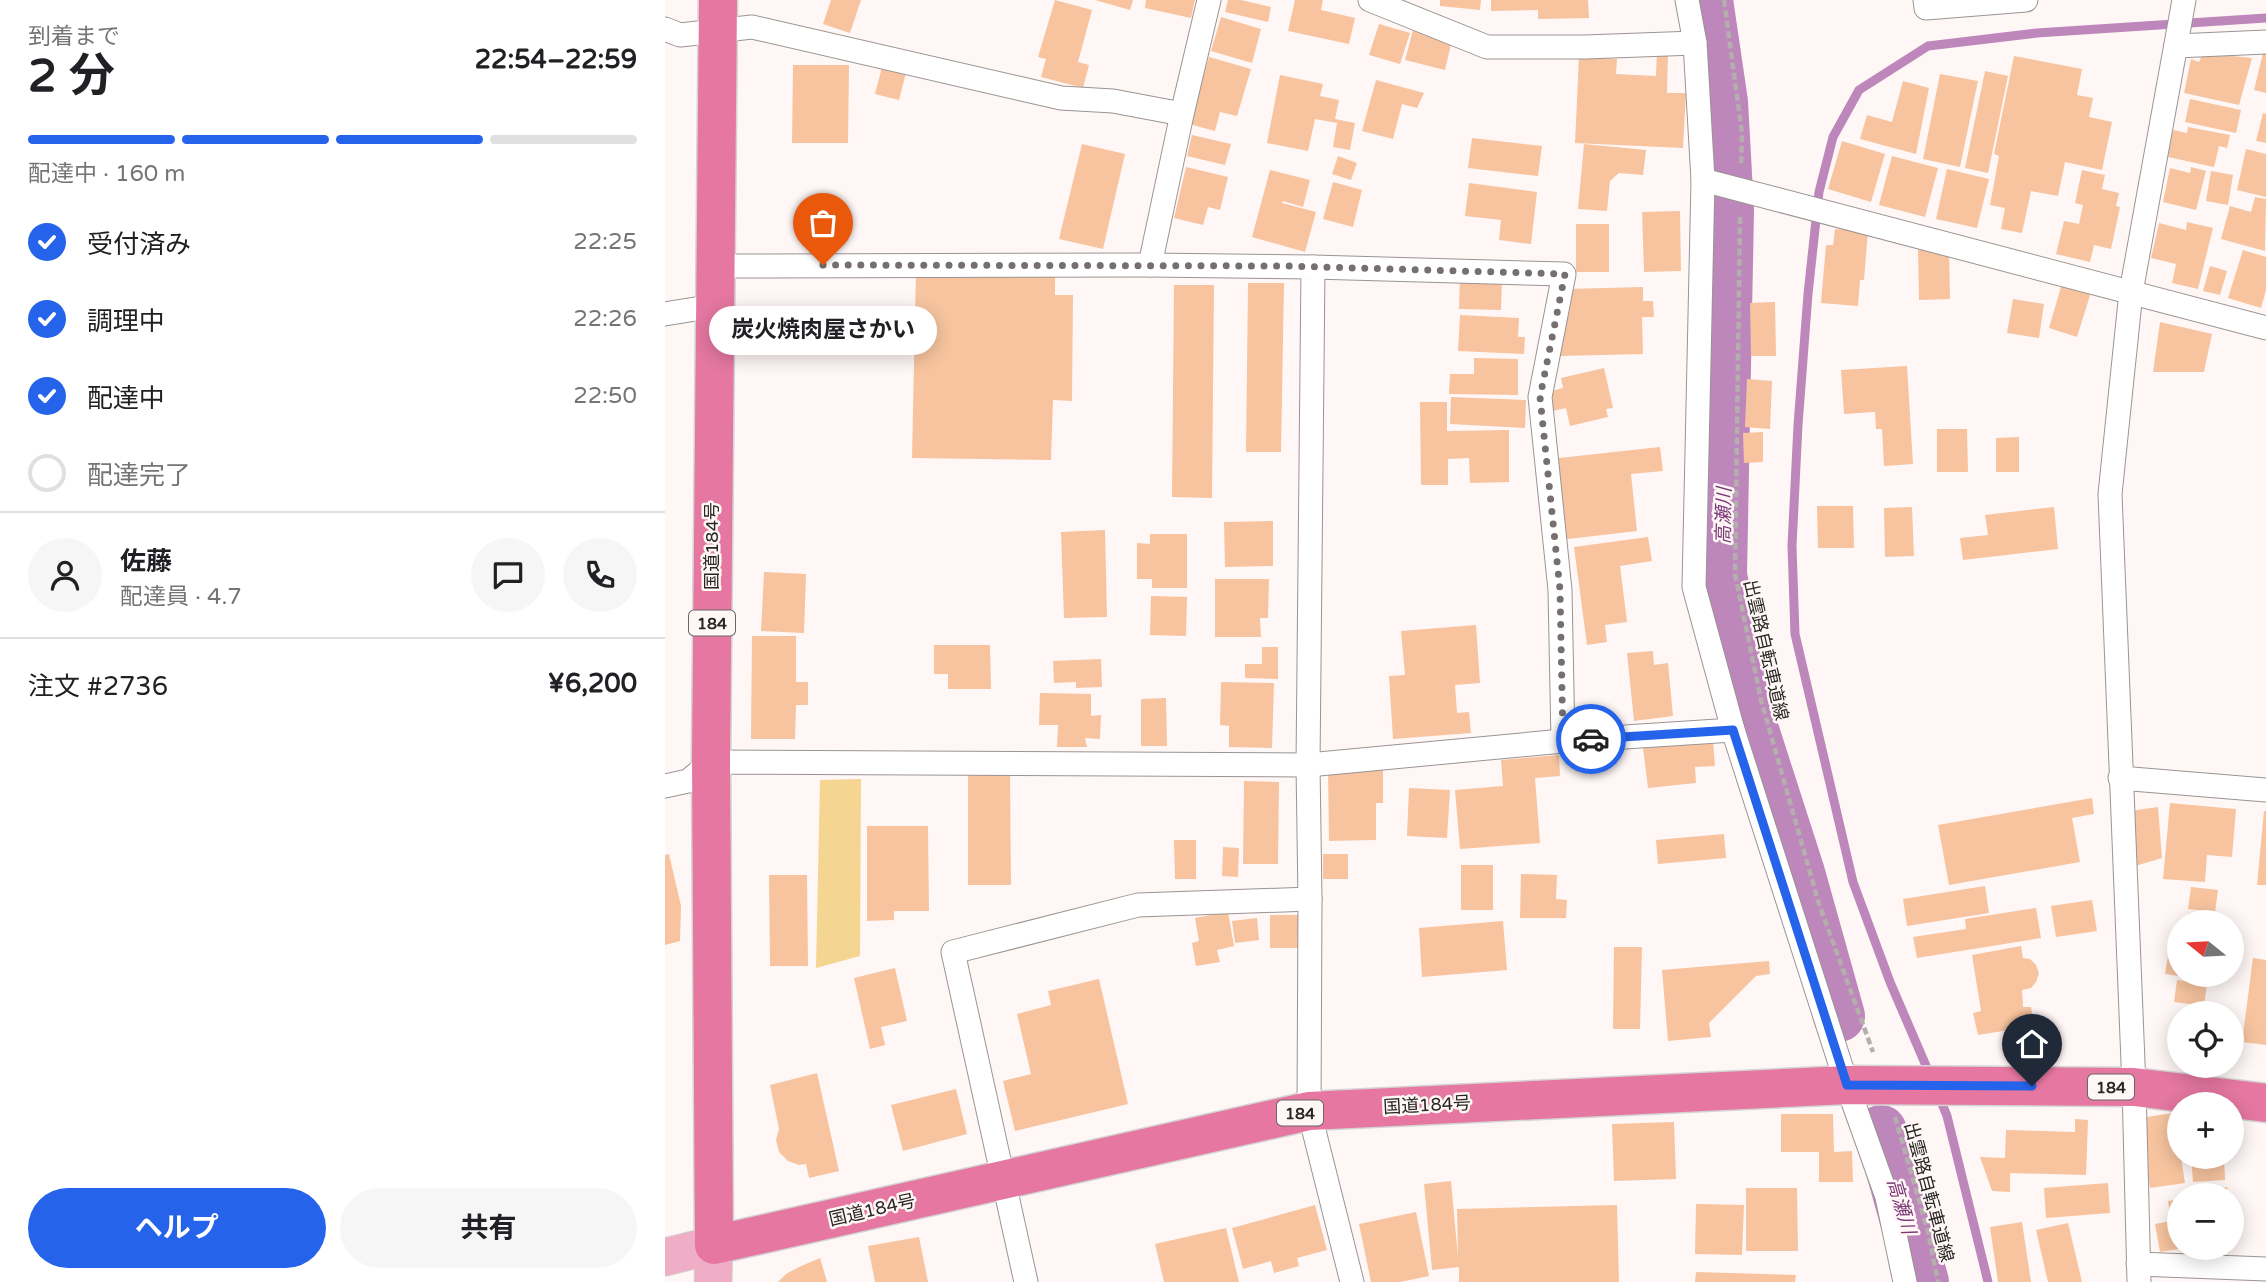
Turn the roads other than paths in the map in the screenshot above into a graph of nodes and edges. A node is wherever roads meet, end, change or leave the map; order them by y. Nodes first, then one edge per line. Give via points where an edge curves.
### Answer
1 (1209, 0) edge
2 (1370, 0) edge
3 (1687, 0) edge
4 (1925, 0) edge
5 (2026, 0) edge
6 (2184, 0) edge
7 (717, 16) edge
8 (665, 29) edge
9 (2266, 42) edge
10 (1695, 43) junction
11 (2176, 46) junction
12 (1182, 114) junction
13 (1703, 180) junction
14 (1150, 265) junction
15 (714, 266) junction
16 (1313, 267) junction
17 (2131, 292) junction
18 (714, 306) junction
19 (665, 314) edge
20 (2266, 328) edge
21 (1733, 730) junction
22 (1563, 741) junction
23 (711, 762) junction
24 (1308, 765) junction
25 (2120, 778) junction
26 (665, 786) edge
27 (2266, 790) edge
28 (1310, 900) junction
29 (1847, 1085) junction
30 (2134, 1087) junction
31 (2266, 1103) edge
32 (1309, 1111) junction
33 (1004, 1180) junction
34 (665, 1257) edge
35 (714, 1264) edge
36 (2266, 1269) edge
37 (2138, 1273) edge
38 (1026, 1282) edge
39 (1352, 1282) edge
40 (1905, 1282) edge

1 - 12 street
2 - 10 street via 1487,47
3 - 10 street
4 - 5 street via 1926,8
6 - 11 street
7 - 8 street via 680,35
7 - 12 street via 1061,98 1112,101
7 - 15 highway, 国道184号 / 184
9 - 11 street
10 - 13 street
11 - 17 street
12 - 14 street
13 - 17 street
13 - 21 street via 1694,587
14 - 15 street
14 - 16 street
15 - 18 highway, 国道184号 / 184
16 - 22 street via 1565,274 1540,397 1560,590
16 - 24 street
17 - 20 street
17 - 25 street via 2110,494
18 - 19 street
18 - 23 highway, 国道184号 / 184
21 - 22 street
21 - 29 street
22 - 24 street
23 - 24 street
23 - 26 street via 688,781
23 - 35 highway, 国道184号 / 184
24 - 28 street
25 - 27 street
25 - 30 street
28 - 32 street
28 - 33 street via 1138,905 953,952
29 - 30 highway, 国道184号 / 184
29 - 32 highway, 国道184号 / 184
29 - 40 street via 1887,1197
30 - 31 highway, 国道184号 / 184
30 - 37 street
32 - 33 highway, 国道184号 / 184
32 - 39 street
33 - 35 highway, 国道184号 / 184
33 - 38 street
34 - 35 main road
36 - 37 street

